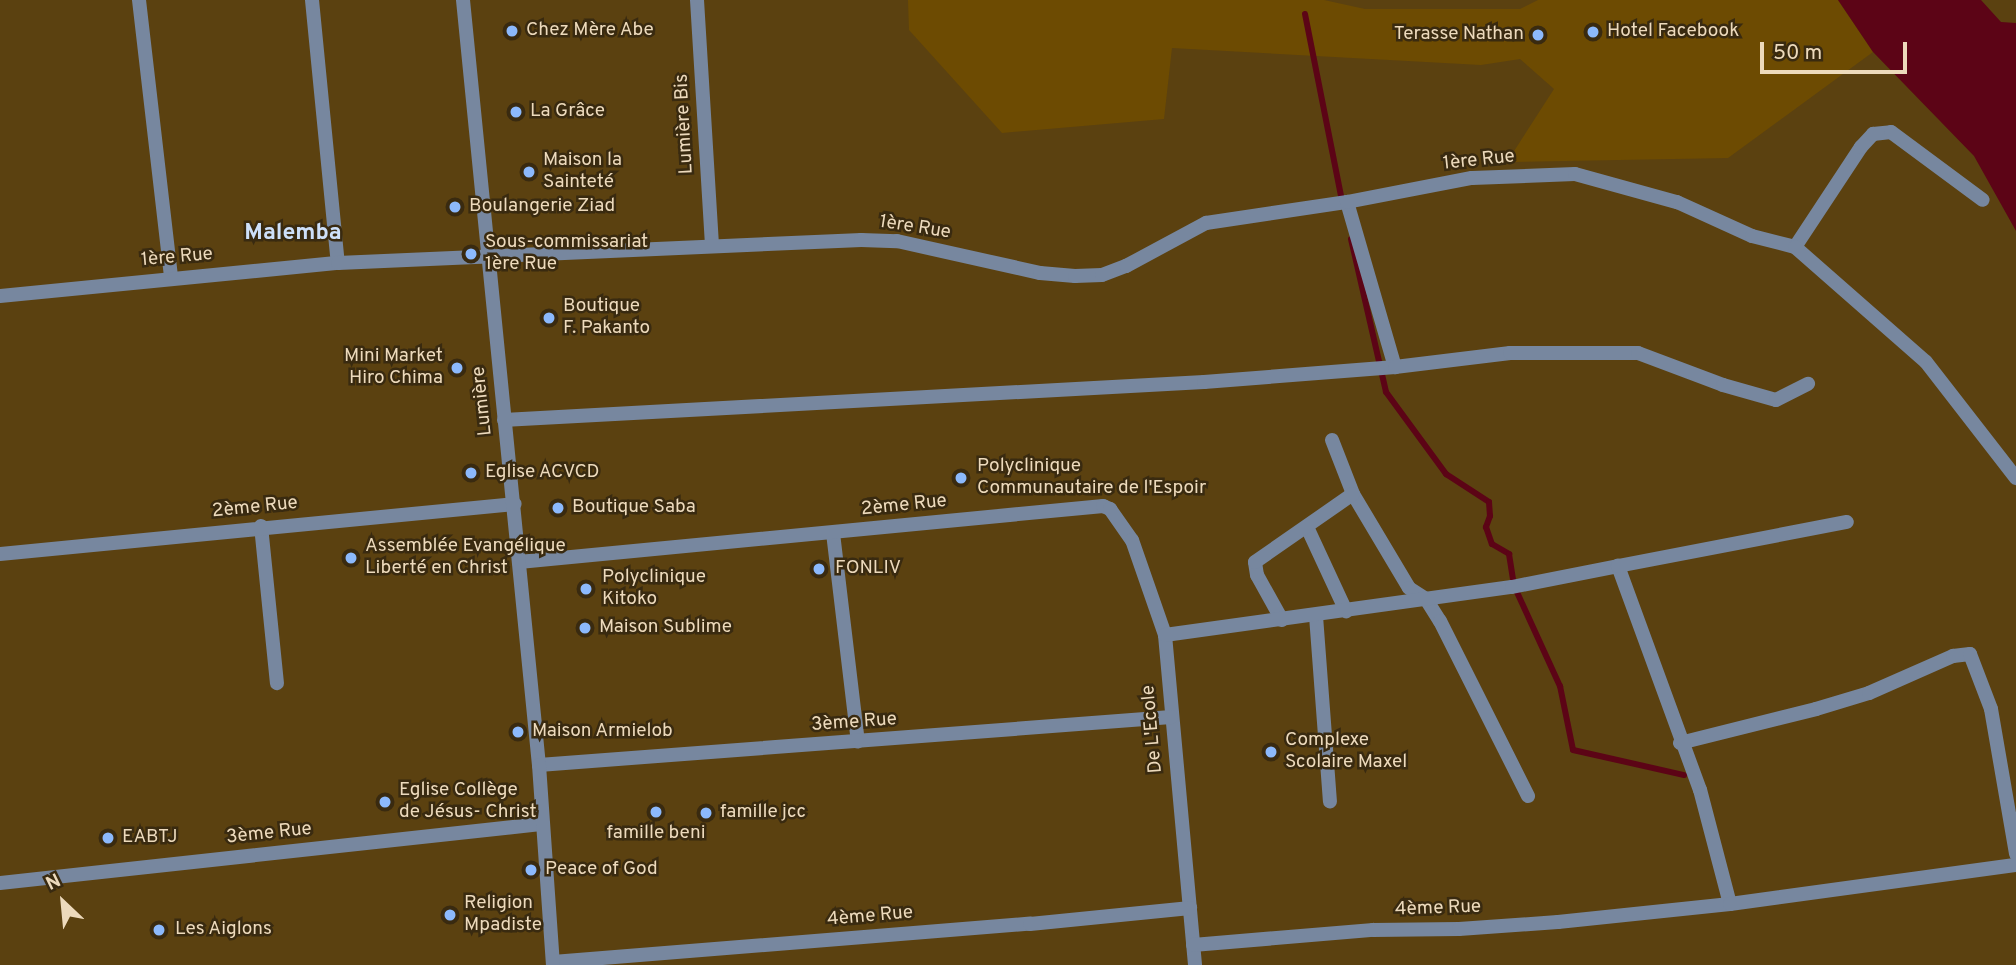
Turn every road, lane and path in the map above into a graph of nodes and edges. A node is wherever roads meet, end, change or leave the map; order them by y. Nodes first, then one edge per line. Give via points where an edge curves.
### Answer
1 (139, 0) edge
2 (312, 0) edge
3 (463, 0) edge
4 (697, 0) edge
5 (1983, 200) dead end
6 (1343, 202) junction
7 (712, 246) junction
8 (1795, 247) junction
9 (487, 254) junction
10 (338, 263) junction
11 (171, 277) junction
12 (0, 296) edge
13 (1395, 367) junction
14 (1808, 384) dead end
15 (505, 420) junction
16 (1332, 440) dead end
17 (2016, 478) edge
18 (1353, 494) junction
19 (515, 504) junction
20 (1104, 506) joint
21 (1847, 522) dead end
22 (261, 526) junction
23 (1307, 527) junction
24 (834, 533) junction
25 (0, 554) edge
26 (519, 562) junction
27 (1618, 566) junction
28 (1426, 599) junction
29 (1346, 611) junction
30 (1316, 616) junction
31 (1282, 620) junction
32 (1165, 635) junction
33 (277, 683) dead end
34 (1171, 717) junction
35 (858, 742) junction
36 (1680, 743) junction
37 (539, 765) junction
38 (1528, 796) dead end
39 (1330, 802) dead end
40 (541, 824) junction
41 (2016, 854) edge
42 (2016, 865) edge
43 (0, 883) edge
44 (1730, 904) junction
45 (1190, 908) junction
46 (1194, 945) junction
47 (553, 964) edge
48 (1195, 965) edge

1 - 11 street
2 - 10 street
3 - 9 street, Lumière
4 - 7 street, Lumière Bis
5 - 8 street via 1891,132 1873,134
6 - 7 street, 1ère Rue via 1206,223 1102,275 1040,273 878,240
6 - 8 street, 1ère Rue via 1472,178 1575,174 1677,202 1752,236
6 - 13 street
7 - 9 street, 1ère Rue
8 - 17 street via 1926,362
9 - 10 street, 1ère Rue
9 - 15 street, Lumière
10 - 11 street, 1ère Rue
11 - 12 street, 1ère Rue
13 - 14 street via 1510,353 1638,353 1776,400
13 - 15 street via 1204,382
15 - 19 street, Lumière
16 - 18 street
18 - 23 street
18 - 28 street via 1409,588
19 - 22 street, 2ème Rue
19 - 26 street, Lumière
20 - 24 street, 2ème Rue
20 - 32 street, De L'Ecole via 1132,540
21 - 27 street
22 - 25 street, 2ème Rue
22 - 33 street
23 - 29 street
23 - 31 street via 1255,562
24 - 26 street, 2ème Rue
24 - 35 street
26 - 37 street, Lumière
27 - 28 street
27 - 36 street
28 - 29 street
28 - 38 street
29 - 30 street
30 - 31 street
30 - 39 street
31 - 32 street
32 - 34 street, De L'Ecole
34 - 35 street, 3ème Rue
34 - 45 street, De L'Ecole
35 - 37 street, 3ème Rue
36 - 41 street via 1869,693 1954,656 1970,654 1991,709
36 - 44 street via 1700,790
37 - 40 street, Lumière
40 - 43 street, 3ème Rue
40 - 47 street, Lumière
42 - 44 street, 4ème Rue
44 - 46 street, 4ème Rue via 1558,922 1373,930
45 - 46 street, De L'Ecole
45 - 47 street, 4ème Rue
46 - 48 street, De L'Ecole

